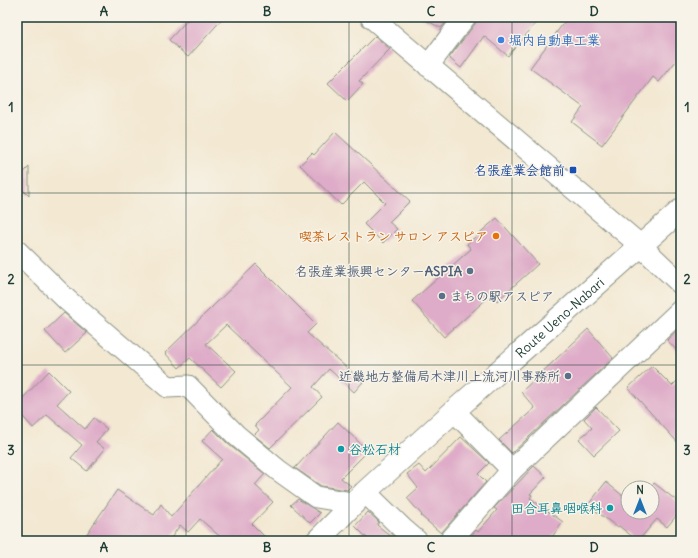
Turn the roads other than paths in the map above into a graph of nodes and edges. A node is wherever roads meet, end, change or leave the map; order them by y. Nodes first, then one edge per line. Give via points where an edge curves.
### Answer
1 (371, 17) edge
2 (465, 17) edge
3 (428, 66) junction
4 (681, 210) edge
5 (640, 245) junction
6 (17, 251) edge
7 (681, 284) edge
8 (681, 310) edge
9 (454, 411) junction
10 (512, 470) junction
11 (359, 498) junction
12 (317, 541) edge
13 (417, 541) edge
14 (450, 541) edge

1 - 3 street
2 - 3 street
3 - 5 street
4 - 5 main road, Route Ueno-Nabari
5 - 7 street
5 - 9 main road, Route Ueno-Nabari
6 - 11 street via 67,300 168,387 188,386 236,435 278,470 316,497
8 - 10 street
9 - 10 street
9 - 11 main road, Route Ueno-Nabari
10 - 14 street
11 - 12 main road, Route Ueno-Nabari
11 - 13 street

